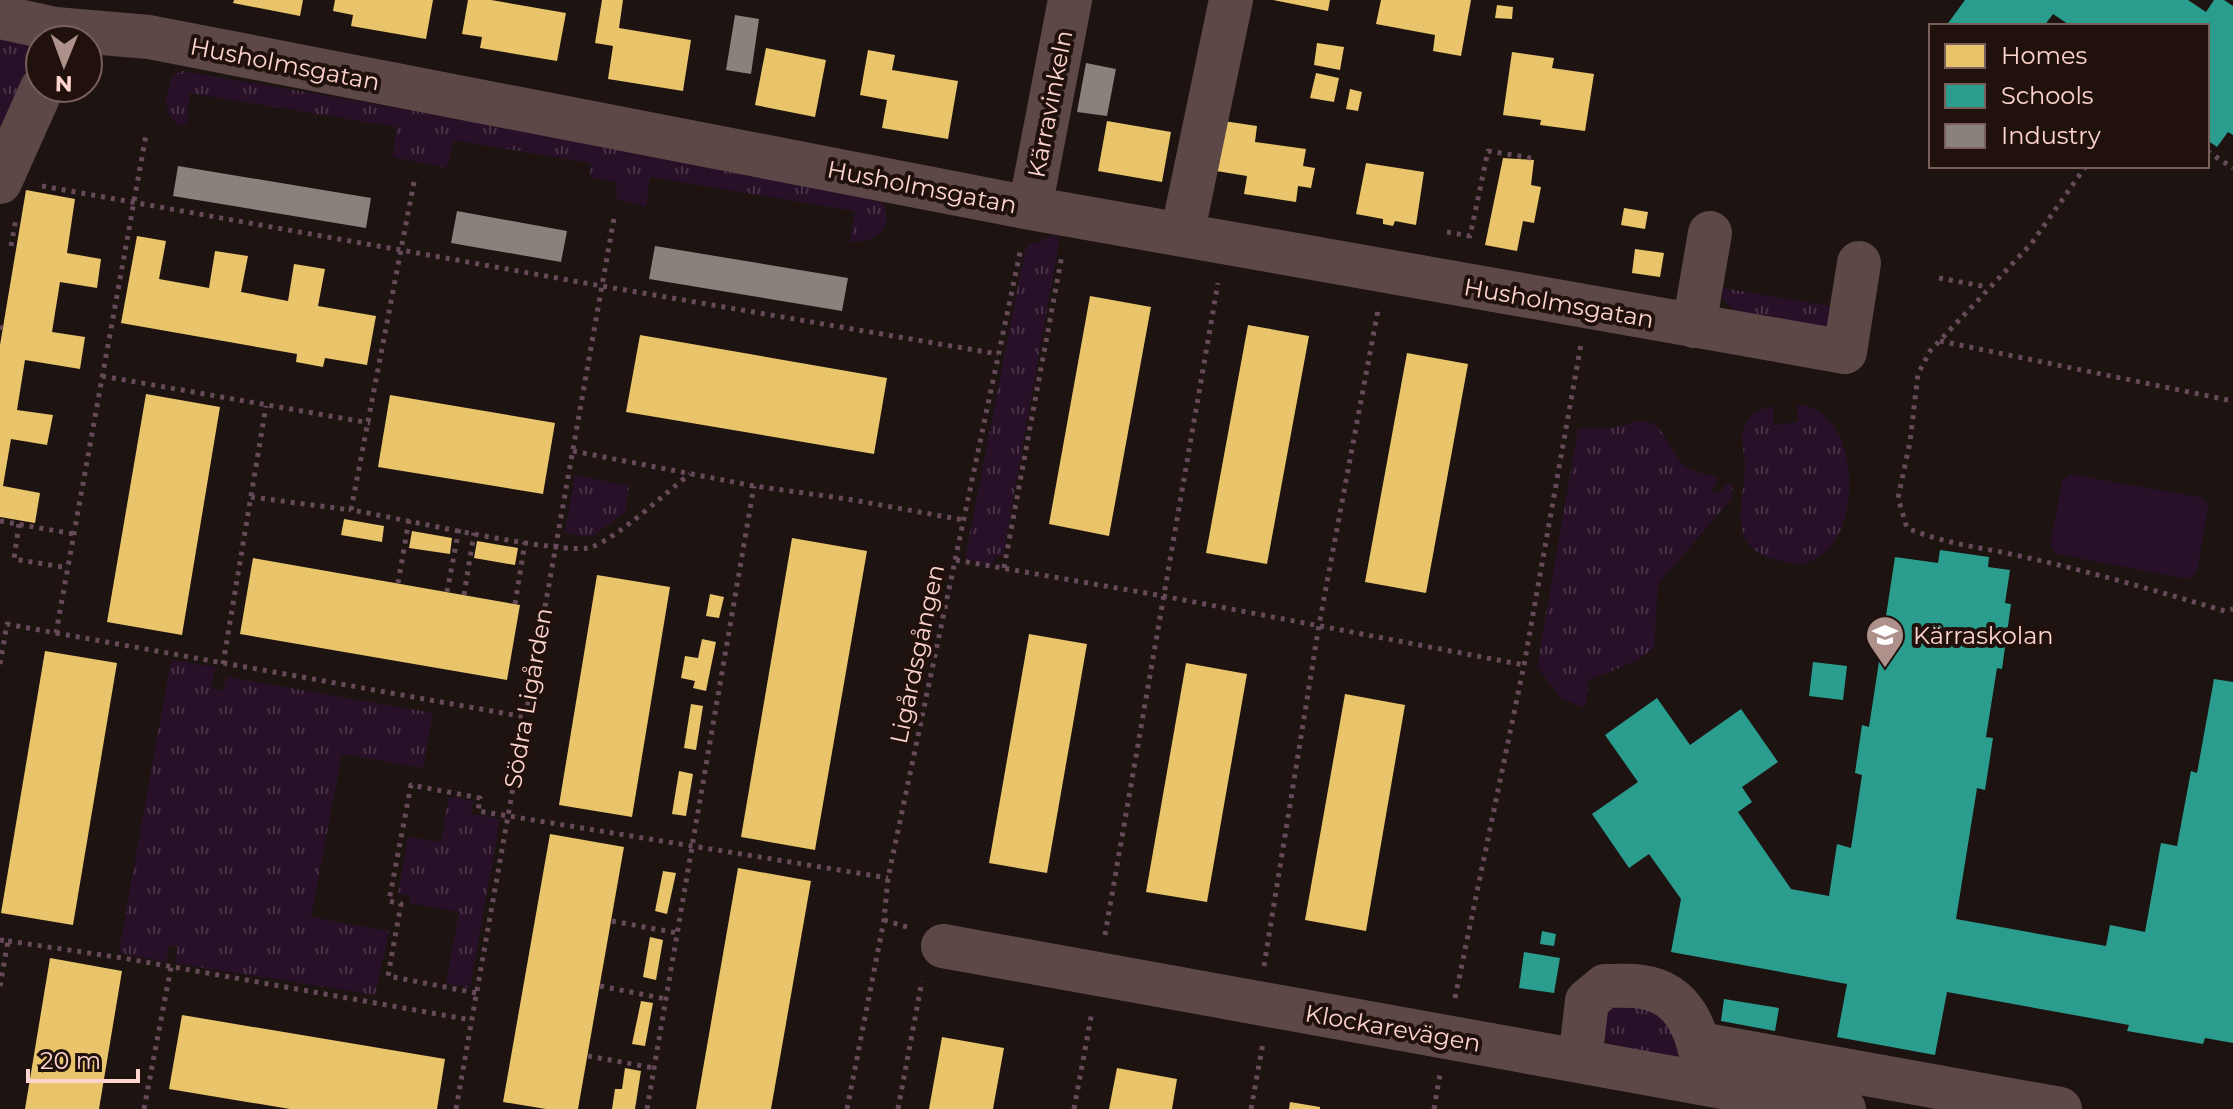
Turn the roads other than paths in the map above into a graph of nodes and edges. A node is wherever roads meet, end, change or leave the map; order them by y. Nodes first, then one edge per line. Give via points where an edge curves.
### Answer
1 (1070, 0) edge
2 (1231, 0) edge
3 (0, 17) edge
4 (24, 25) edge
5 (104, 36) edge
6 (35, 104) edge
7 (0, 181) edge
8 (1049, 212) junction
9 (1710, 233) dead end
10 (1182, 235) junction
11 (1859, 263) dead end
12 (1694, 326) junction
13 (943, 946) road end
14 (1580, 1061) junction
15 (1703, 1064) junction
16 (1844, 1109) edge
17 (2060, 1109) edge

1 - 8 street, Kärravinkeln
2 - 10 street
3 - 4 street, Husholmsgatan
5 - 8 street, Husholmsgatan via 149,37
6 - 7 street
8 - 10 street, Husholmsgatan
9 - 12 street
10 - 12 street, Husholmsgatan
11 - 12 street, Husholmsgatan via 1845,352
13 - 14 street, Klockarevägen
14 - 15 street, Klockarevägen
14 - 15 street via 1587,1001 1605,986 1645,987 1671,998 1691,1019
15 - 16 street, Klockarevägen
15 - 17 street

